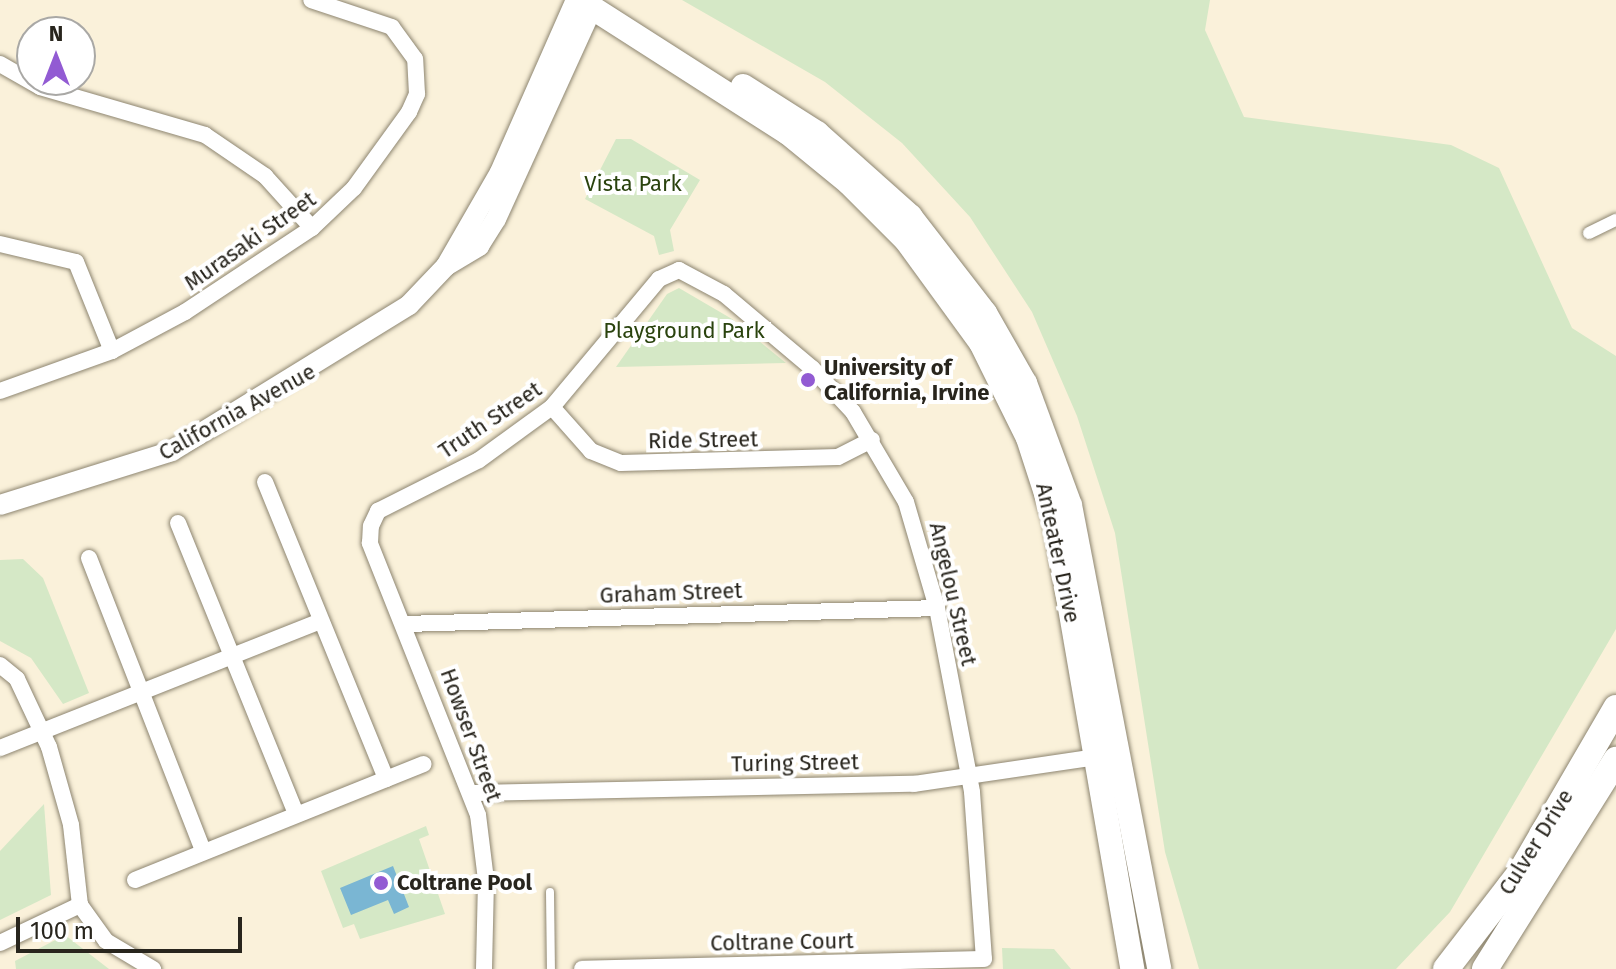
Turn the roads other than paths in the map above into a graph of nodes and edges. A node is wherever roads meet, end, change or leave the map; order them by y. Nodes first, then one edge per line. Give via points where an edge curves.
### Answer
1 (311, 0) edge
2 (591, 2) edge
3 (0, 64) edge
4 (1616, 220) edge
5 (312, 228) junction
6 (1589, 233) dead end
7 (0, 244) edge
8 (689, 272) joint
9 (112, 351) junction
10 (0, 391) edge
11 (552, 407) junction
12 (872, 440) junction
13 (265, 482) dead end
14 (0, 505) edge
15 (178, 523) dead end
16 (371, 526) joint
17 (89, 558) dead end
18 (937, 608) junction
19 (320, 621) junction
20 (405, 624) junction
21 (232, 658) junction
22 (0, 665) edge
23 (141, 695) junction
24 (1616, 708) edge
25 (43, 732) junction
26 (0, 748) edge
27 (1105, 756) junction
28 (1616, 760) edge
29 (424, 764) dead end
30 (969, 777) junction
31 (386, 779) junction
32 (472, 793) junction
33 (296, 814) junction
34 (203, 851) junction
35 (135, 880) dead end
36 (550, 892) dead end
37 (80, 905) junction
38 (0, 943) edge
39 (985, 964) edge
40 (153, 969) edge
41 (484, 969) edge
42 (551, 969) edge
43 (582, 969) edge
44 (1132, 969) edge
45 (1159, 969) edge
46 (1446, 969) edge
47 (1485, 969) edge

1 - 5 street, Murasaki Street via 392,27 411,45 419,76 409,112 386,146
2 - 14 street, California Avenue via 496,219 479,246 446,266 376,329 211,431 117,474
2 - 27 main road, Anteater Drive via 817,156 906,240 957,306 1006,389 1038,465
3 - 5 street via 40,87 205,135 265,176
4 - 6 street
5 - 9 street, Murasaki Street via 232,284
7 - 9 street via 76,262
8 - 11 street, Truth Street via 664,275
8 - 12 street, Angelou Street via 787,344
9 - 10 street, Murasaki Street
11 - 12 street, Ride Street via 591,451 621,463 838,457
11 - 16 street, Truth Street via 479,460 378,511
12 - 18 street, Angelou Street via 918,532
13 - 19 street
15 - 21 street
16 - 20 street, Howser Street via 370,543
17 - 23 street
18 - 20 street, Graham Street
18 - 30 street, Angelou Street
19 - 21 street
19 - 31 street
20 - 32 street, Howser Street
21 - 23 street
21 - 33 street
22 - 25 street via 17,679
23 - 25 street
23 - 34 street
24 - 46 main road, Culver Drive via 1520,873
25 - 26 street
25 - 37 street via 71,825
27 - 30 street, Turing Street
27 - 44 main road, Anteater Drive
27 - 45 main road, Anteater Drive
28 - 47 main road, Culver Drive
29 - 31 street
30 - 32 street, Turing Street
30 - 39 street, Angelou Street
31 - 33 street
32 - 41 street, Howser Street via 486,880
33 - 34 street
34 - 35 street
36 - 42 lane
37 - 38 street
37 - 40 street via 106,941
39 - 43 street, Coltrane Court

